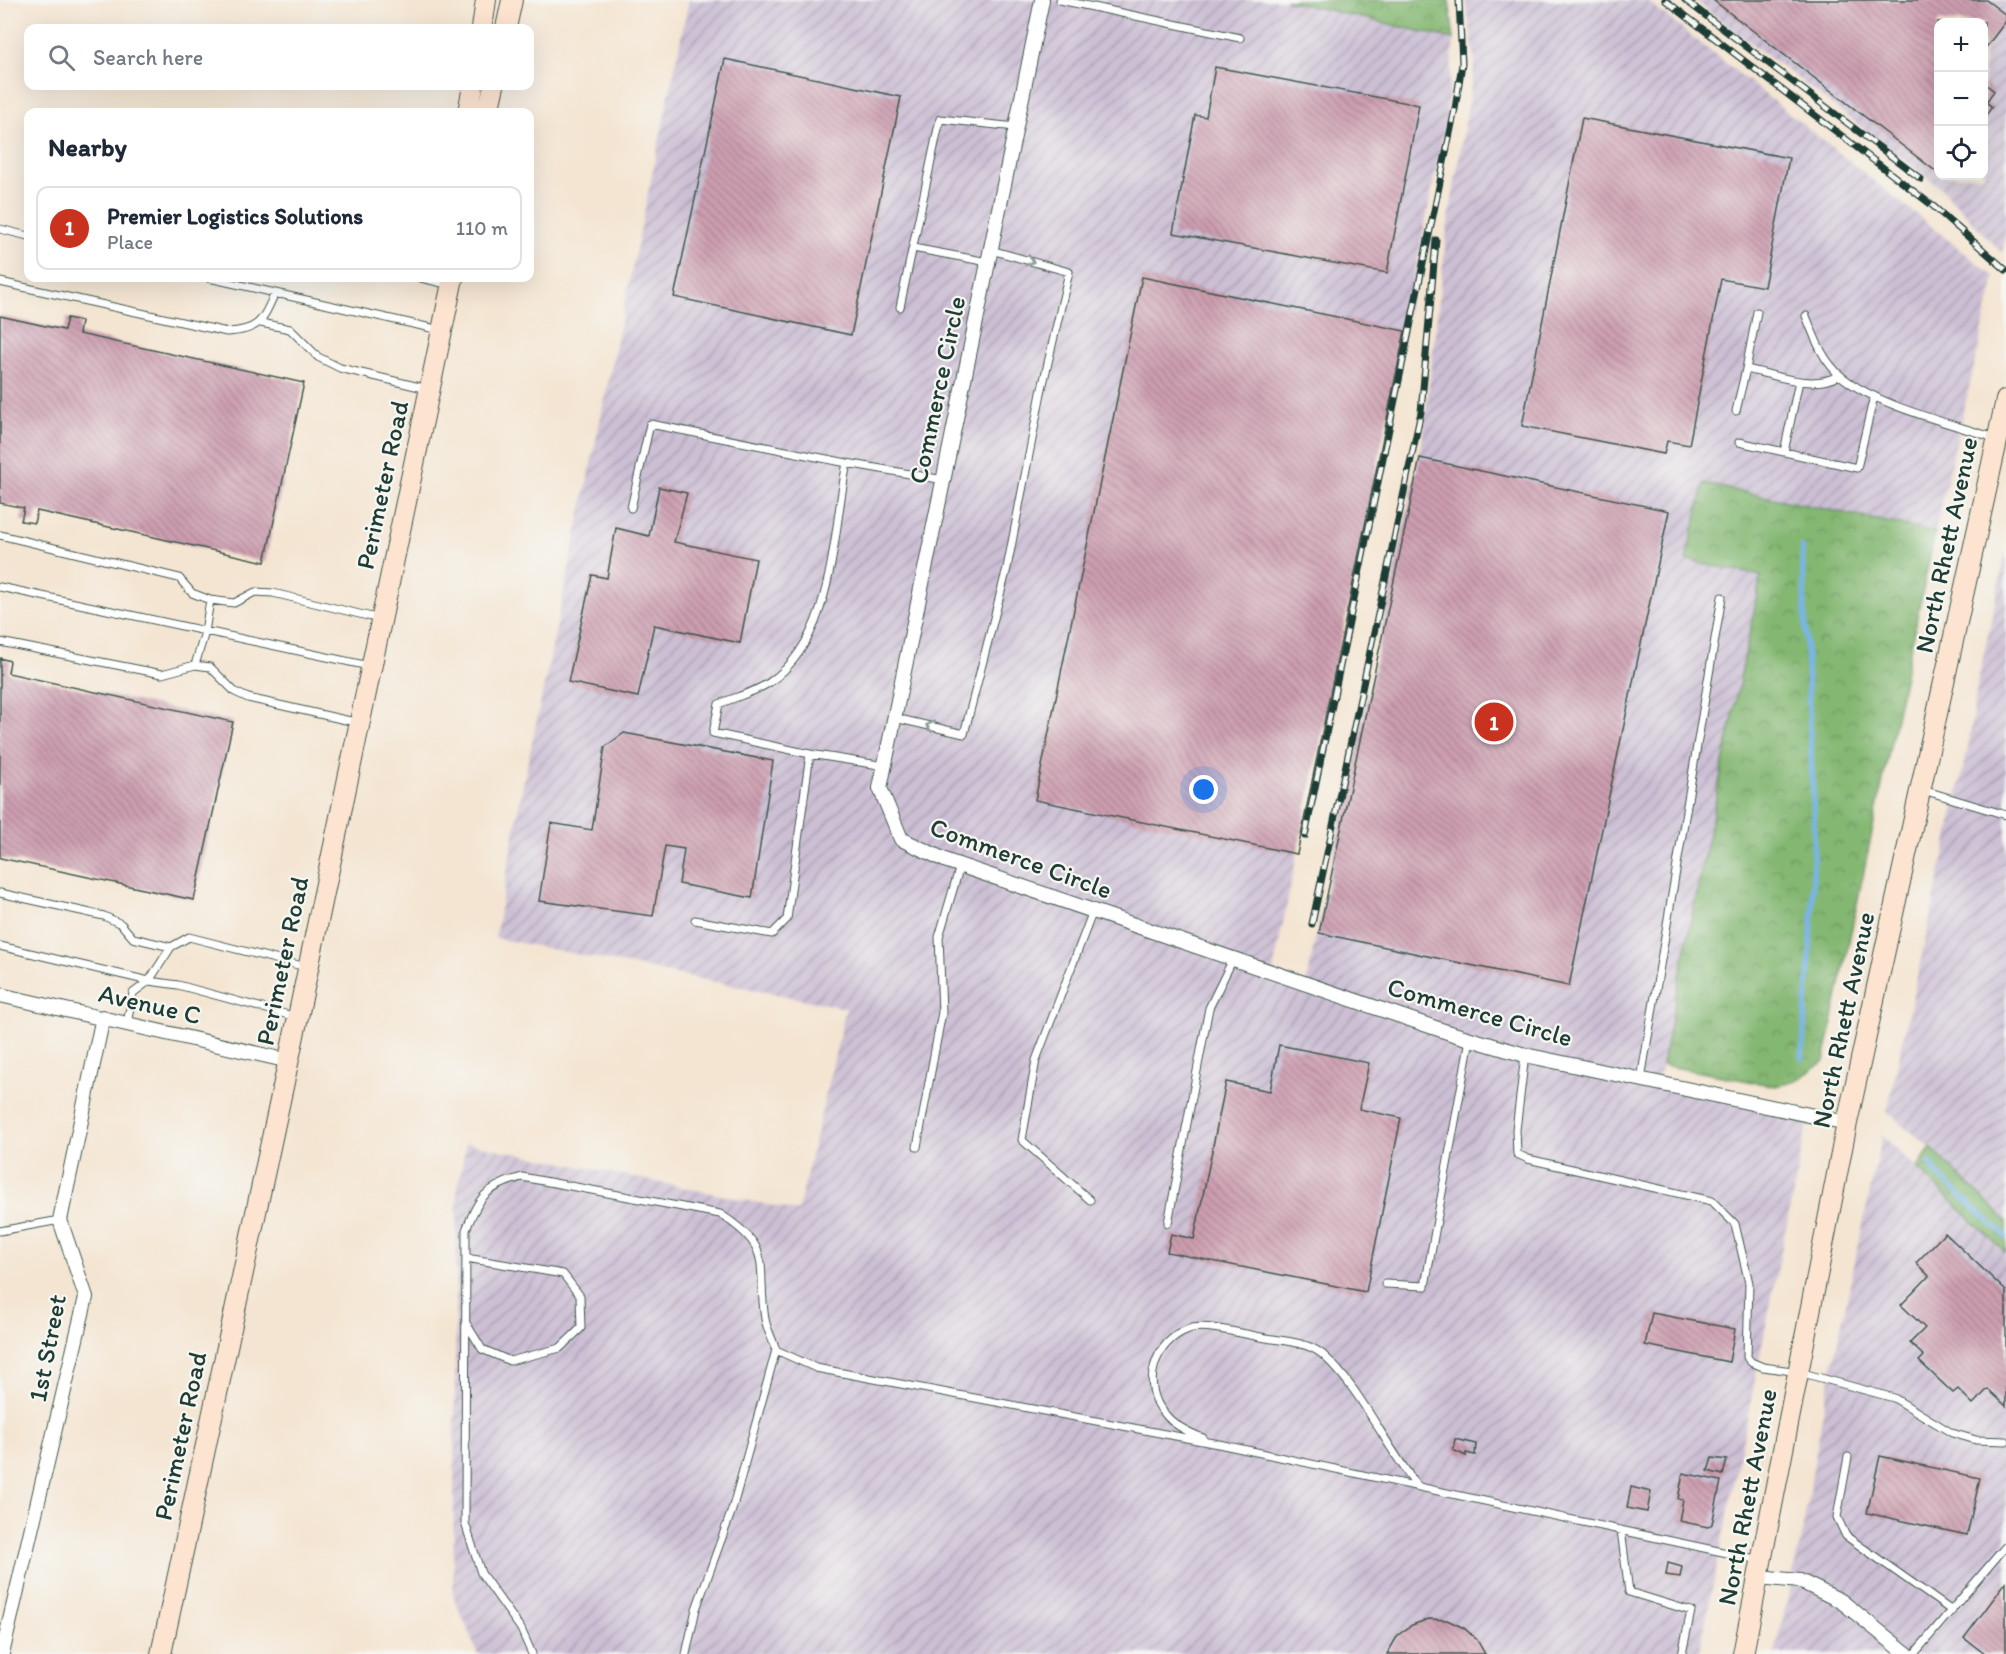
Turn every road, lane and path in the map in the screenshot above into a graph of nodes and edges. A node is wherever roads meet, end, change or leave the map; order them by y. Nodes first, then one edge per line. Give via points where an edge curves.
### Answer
1 (486, 0) edge
2 (512, 0) edge
3 (1042, 0) edge
4 (1060, 0) edge
5 (483, 24) edge
6 (507, 24) edge
7 (1240, 38) dead end
8 (472, 90) edge
9 (493, 90) edge
10 (469, 108) edge
11 (489, 108) edge
12 (1016, 127) junction
13 (0, 229) edge
14 (24, 235) edge
15 (913, 248) junction
16 (989, 256) junction
17 (0, 282) edge
18 (227, 282) edge
19 (453, 282) edge
20 (275, 293) junction
21 (900, 307) dead end
22 (1757, 312) dead end
23 (1806, 316) dead end
24 (261, 323) junction
25 (442, 331) junction
26 (1746, 369) junction
27 (1840, 375) junction
28 (1799, 381) junction
29 (430, 390) junction
30 (1874, 396) junction
31 (2006, 400) edge
32 (1736, 411) dead end
33 (1997, 439) junction
34 (1739, 442) dead end
35 (1784, 452) junction
36 (847, 463) junction
37 (944, 480) junction
38 (631, 508) dead end
39 (0, 535) edge
40 (0, 587) edge
41 (1722, 597) dead end
42 (210, 600) junction
43 (382, 620) junction
44 (205, 632) junction
45 (0, 642) edge
46 (195, 665) junction
47 (372, 666) junction
48 (895, 718) junction
49 (360, 723) junction
50 (810, 753) junction
51 (885, 766) junction
52 (1921, 789) junction
53 (2006, 815) edge
54 (960, 866) junction
55 (0, 893) edge
56 (1093, 911) junction
57 (695, 920) dead end
58 (0, 946) edge
59 (171, 947) junction
60 (1233, 959) junction
61 (309, 968) junction
62 (149, 981) junction
63 (0, 995) edge
64 (103, 1017) junction
65 (298, 1017) junction
66 (126, 1023) junction
67 (1470, 1039) junction
68 (1525, 1055) junction
69 (289, 1061) junction
70 (1641, 1079) junction
71 (1847, 1123) junction
72 (917, 1147) dead end
73 (1090, 1200) dead end
74 (60, 1220) junction
75 (1168, 1223) dead end
76 (0, 1231) edge
77 (466, 1258) junction
78 (1385, 1284) dead end
79 (466, 1322) junction
80 (776, 1350) junction
81 (1799, 1372) junction
82 (2006, 1441) edge
83 (1218, 1444) junction
84 (1848, 1457) dead end
85 (1416, 1484) junction
86 (1621, 1530) junction
87 (2006, 1546) edge
88 (1761, 1568) junction
89 (1952, 1611) junction
90 (3, 1654) edge
91 (160, 1654) edge
92 (532, 1654) edge
93 (686, 1654) edge
94 (1682, 1654) edge
95 (1743, 1654) edge
96 (1906, 1654) edge
97 (1914, 1654) edge

1 - 5 street
2 - 6 street
3 - 12 street, Commerce Circle
4 - 7 lane
8 - 10 street
9 - 11 street
12 - 15 lane via 939,119
12 - 16 street, Commerce Circle
13 - 14 lane
15 - 16 lane
15 - 21 lane
16 - 37 street, Commerce Circle
16 -> 48 lane via 1069,272 1007,568 964,734
17 - 24 lane via 227,332 245,331
18 - 20 lane
19 - 25 street, Perimeter Road
20 - 24 lane
20 - 25 lane
22 - 26 lane
23 - 27 lane via 1820,351
24 - 29 lane via 290,329 318,357 340,368
25 - 29 street, Perimeter Road
26 - 28 lane
26 - 32 lane
27 - 28 lane via 1827,382
27 - 30 lane
28 - 35 lane
29 - 43 street, Perimeter Road
30 - 33 lane
30 - 35 lane via 1857,468
31 - 33 street, North Rhett Avenue
33 - 52 street, North Rhett Avenue
34 - 35 lane
36 - 37 lane
36 - 38 lane via 650,424
36 - 50 lane via 821,610 806,645 770,682 719,704 713,733
37 - 48 street, Commerce Circle
39 - 42 lane via 179,578 192,593
40 - 44 lane
41 - 70 lane
42 - 43 lane via 234,603 255,592 273,593
42 - 44 lane
43 - 47 street, Perimeter Road
44 - 46 lane
44 - 47 lane
45 - 46 lane via 162,675
46 - 49 lane via 210,667 235,692 248,698
47 - 49 street, Perimeter Road
48 - 51 street, Commerce Circle
49 - 61 street, Perimeter Road
50 - 51 lane
50 - 57 lane via 788,919 772,934
51 - 54 street, Commerce Circle via 880,788 901,838
52 - 53 lane
52 - 71 street, North Rhett Avenue
54 - 56 street, Commerce Circle
54 - 72 lane via 939,938 942,1012
55 - 59 lane via 104,916 121,924 133,939
56 - 60 street, Commerce Circle
56 - 73 lane via 1036,1060 1022,1140
58 - 62 lane
59 - 61 lane via 189,938
59 - 62 lane
60 - 67 street, Commerce Circle
60 - 75 lane via 1209,1008
61 - 65 street, Perimeter Road
62 - 65 lane
62 - 66 lane via 133,993
63 - 64 street, Avenue C
64 - 66 street, Avenue C
64 - 74 street
65 - 69 street, Perimeter Road
66 - 69 street, Avenue C
67 - 68 street, Commerce Circle
67 - 78 lane via 1425,1286
68 - 70 street, Commerce Circle
68 - 81 lane via 1517,1154 1712,1201 1735,1224 1749,1283 1747,1357 1763,1367
69 - 91 street, Perimeter Road
70 - 71 street, Commerce Circle
71 - 81 street, North Rhett Avenue
74 - 76 lane
74 - 90 street, 1st Street via 86,1297
77 - 79 lane
77 - 79 lane via 563,1274 580,1296 581,1328 560,1348 510,1361 482,1349
77 - 80 lane via 466,1230 477,1201 496,1185 522,1177 720,1214 746,1230 760,1254 765,1320
79 - 92 lane via 465,1523 481,1574 521,1629
80 - 83 lane via 816,1368
80 - 93 lane via 732,1510 696,1609
81 - 82 lane via 1894,1398 1952,1432 1976,1440
81 - 88 street, North Rhett Avenue
83 - 85 lane
83 - 85 lane via 1188,1432 1165,1415 1154,1395 1152,1371 1159,1351 1174,1335 1191,1327 1307,1346 1321,1353 1341,1373
84 - 89 lane via 1837,1517 1846,1536
85 - 86 lane
86 - 88 lane
86 - 94 lane via 1629,1592 1691,1611
87 - 89 lane
88 - 95 street, North Rhett Avenue
88 - 96 street via 1800,1581 1840,1601
89 - 97 lane

